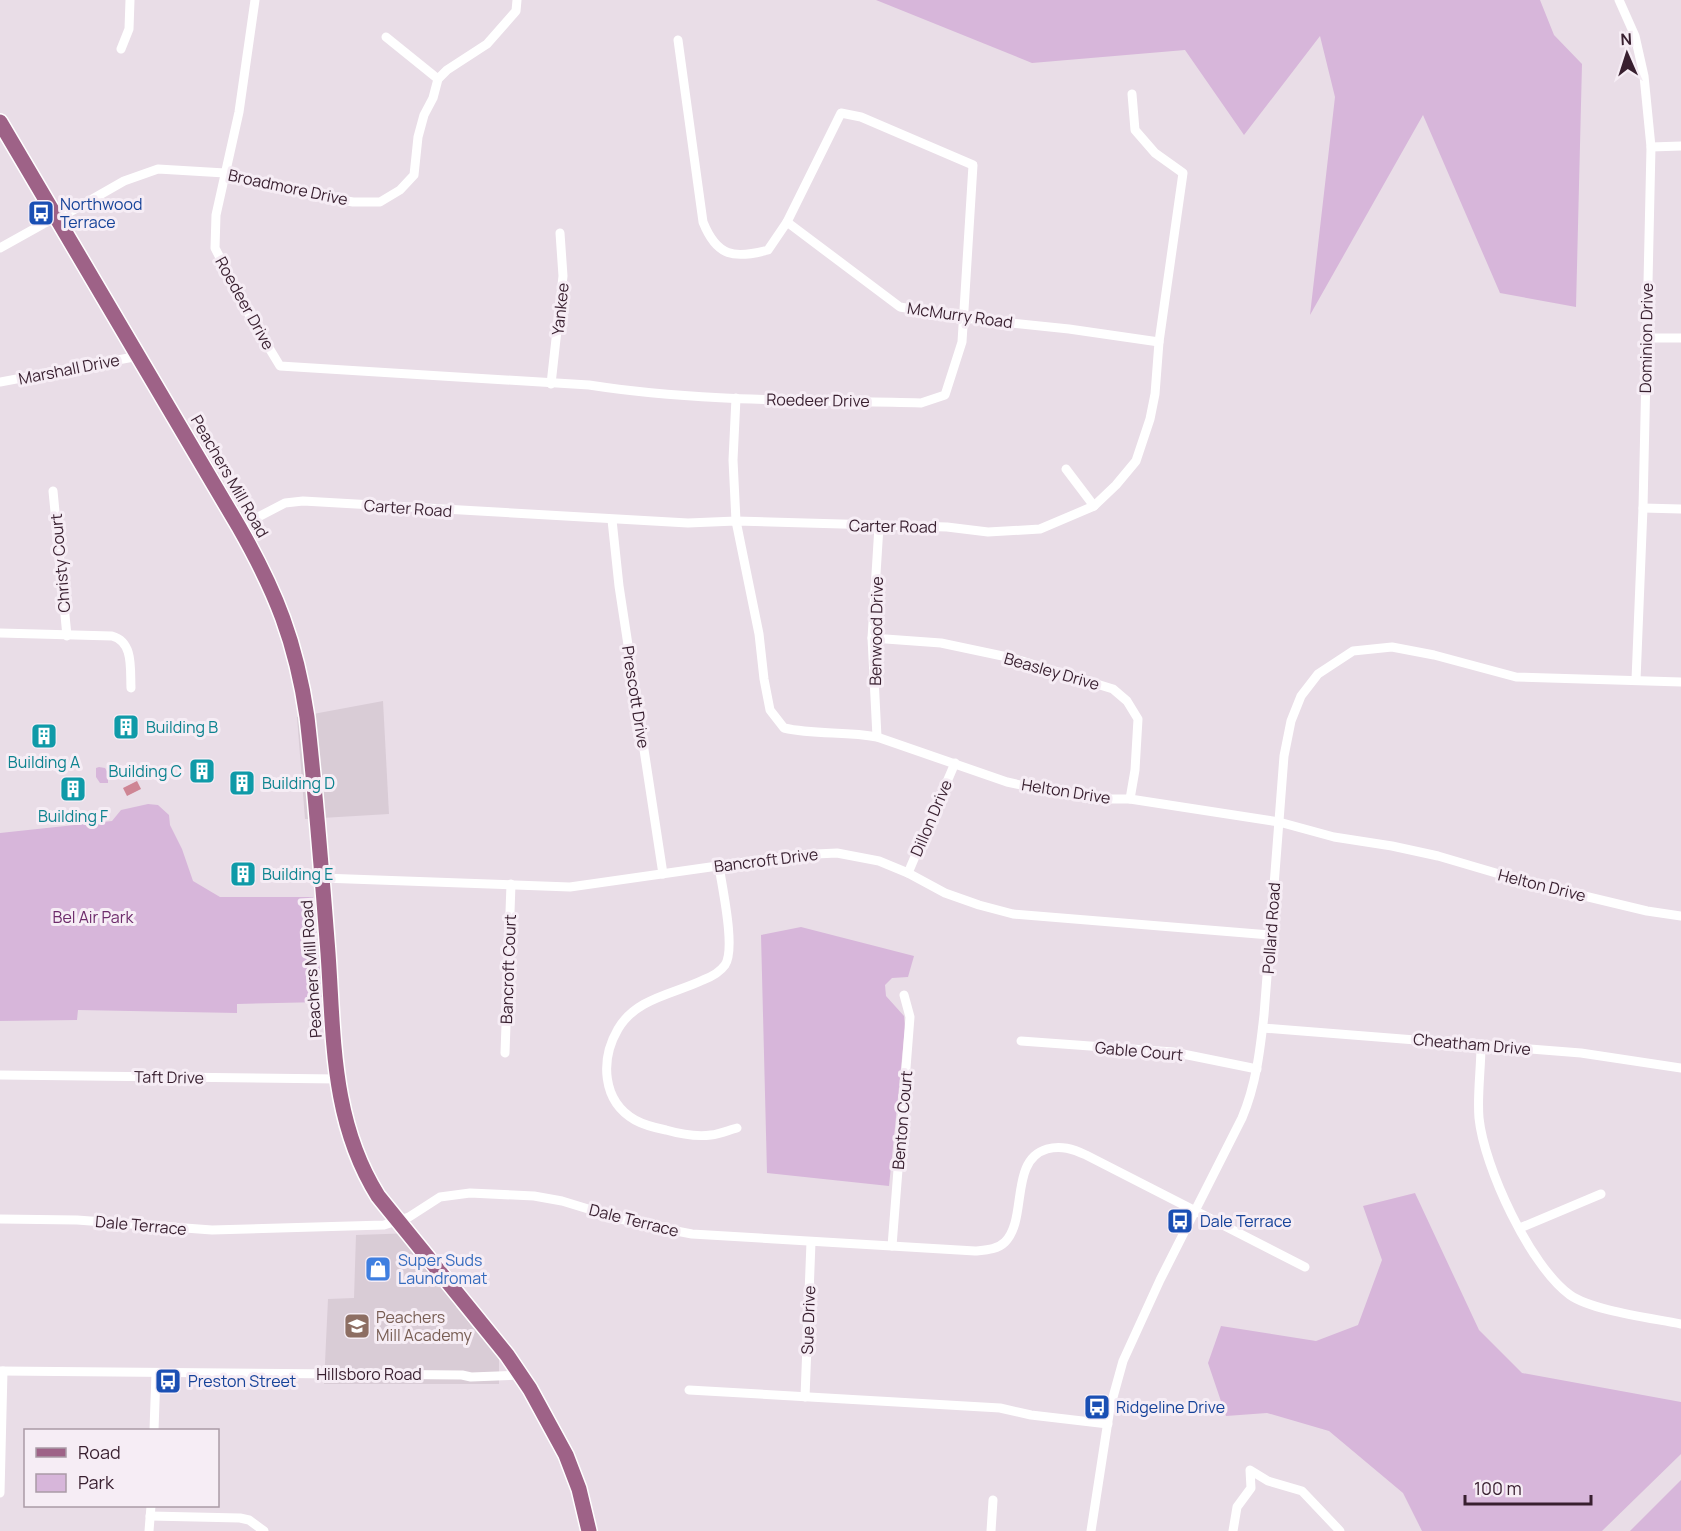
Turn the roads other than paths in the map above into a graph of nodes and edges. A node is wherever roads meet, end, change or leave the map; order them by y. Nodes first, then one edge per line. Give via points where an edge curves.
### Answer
1 (130, 0) edge
2 (255, 0) edge
3 (517, 0) edge
4 (1619, 0) edge
5 (386, 37) dead end
6 (678, 40) dead end
7 (121, 49) dead end
8 (438, 79) junction
9 (1132, 94) dead end
10 (0, 122) edge
11 (1681, 146) edge
12 (1650, 147) junction
13 (225, 173) junction
14 (56, 217) junction
15 (787, 222) junction
16 (560, 233) dead end
17 (0, 248) edge
18 (963, 318) junction
19 (1646, 338) junction
20 (1681, 338) edge
21 (1159, 342) junction
22 (139, 356) junction
23 (0, 382) edge
24 (550, 384) junction
25 (736, 398) junction
26 (1066, 469) dead end
27 (53, 491) dead end
28 (1094, 506) junction
29 (1643, 508) junction
30 (1681, 509) edge
31 (612, 520) junction
32 (736, 521) junction
33 (879, 526) junction
34 (239, 527) junction
35 (0, 633) edge
36 (67, 636) junction
37 (872, 638) junction
38 (1636, 680) junction
39 (1681, 682) edge
40 (132, 688) dead end
41 (878, 737) junction
42 (954, 763) junction
43 (1130, 800) junction
44 (1279, 822) junction
45 (719, 866) junction
46 (908, 873) junction
47 (663, 874) junction
48 (322, 878) junction
49 (511, 884) junction
50 (1681, 916) edge
51 (1270, 935) junction
52 (904, 995) dead end
53 (1263, 1028) junction
54 (1021, 1041) dead end
55 (1481, 1045) junction
56 (505, 1053) dead end
57 (1681, 1068) edge
58 (1257, 1069) junction
59 (0, 1075) edge
60 (338, 1079) junction
61 (737, 1128) dead end
62 (1601, 1194) dead end
63 (1195, 1210) junction
64 (0, 1219) edge
65 (398, 1222) junction
66 (1520, 1228) junction
67 (811, 1242) junction
68 (892, 1246) junction
69 (1305, 1267) dead end
70 (1681, 1324) edge
71 (2, 1371) edge
72 (156, 1373) junction
73 (522, 1375) junction
74 (689, 1390) dead end
75 (805, 1397) junction
76 (1108, 1424) junction
77 (154, 1429) edge
78 (0, 1493) edge
79 (993, 1500) dead end
80 (151, 1507) edge
81 (150, 1516) junction
82 (149, 1531) edge
83 (264, 1531) edge
84 (589, 1531) edge
85 (991, 1531) edge
86 (1091, 1531) edge
87 (1233, 1531) edge
88 (1340, 1531) edge

1 - 7 street via 129,29
2 - 13 street, Roedeer Drive via 239,112
3 - 8 street via 516,11 487,44
4 - 12 street, Dominion Drive via 1635,36 1644,76
5 - 8 street
6 - 15 street, Roedeer Drive via 703,222 710,239 723,251 745,256 768,250
8 - 13 street, Broadmore Drive via 421,126 414,175 400,190 380,202 324,197
9 - 21 street, Carter Road via 1135,130 1155,153 1183,174
10 - 14 main road, Peachers Mill Road
11 - 12 street
12 - 19 street, Dominion Drive
13 - 14 street, Broadmore Drive via 158,169 124,181
13 - 24 street, Roedeer Drive via 216,215 215,248 280,366
14 - 17 street
14 - 22 main road, Peachers Mill Road
15 - 18 street, McMurry Road via 900,307
15 - 18 street, Roedeer Drive via 841,113 861,117 973,165
16 - 24 street, Yankee via 563,276
18 - 21 street, McMurry Road
18 - 25 street, Roedeer Drive via 962,342 945,395 921,403
19 - 20 street
19 - 29 street, Dominion Drive
21 - 28 street, Carter Road via 1155,394 1136,461
22 - 23 street, Marshall Drive
22 - 34 main road, Peachers Mill Road
24 - 25 street, Roedeer Drive
25 - 32 street, Helton Drive
26 - 28 street
27 - 36 street, Christy Court
28 - 33 street, Carter Road via 1040,529
29 - 30 street
29 - 38 street, Dominion Drive
31 - 32 street, Carter Road
31 - 34 street, Carter Road via 303,501 285,502
31 - 47 street, Prescott Drive
32 - 33 street, Carter Road
32 - 41 street, Helton Drive via 770,710 784,728
33 - 37 street, Benwood Drive
34 - 48 main road, Peachers Mill Road via 282,612 299,670 310,736
35 - 36 street
36 - 40 street via 121,639 127,646
37 - 41 street, Benwood Drive
37 - 43 street, Beasley Drive via 941,644 1012,658 1113,689 1127,701 1138,719
38 - 39 street, Pollard Road
38 - 44 street, Pollard Road via 1516,676 1392,647 1353,651 1318,674 1301,696 1284,756
41 - 42 street, Helton Drive
42 - 43 street, Helton Drive via 1007,782 1052,792
42 - 46 street, Dillon Drive
43 - 44 street, Helton Drive
44 - 50 street, Helton Drive via 1334,837 1438,856 1530,883
44 - 51 street, Pollard Road
45 - 46 street, Bancroft Drive via 824,853 867,858
45 - 47 street, Bancroft Drive
45 - 61 street via 728,921 726,964 714,975 661,995 633,1011 618,1028 607,1054 606,1083 616,1104 635,1120 684,1135 710,1135
46 - 51 street, Bancroft Drive via 945,893 1013,914
47 - 49 street, Bancroft Drive via 585,886
48 - 49 street, Bancroft Drive
48 - 60 main road, Peachers Mill Road
49 - 56 street, Bancroft Court
51 - 53 street, Pollard Road
52 - 68 street, Benton Court via 910,1017
53 - 55 street, Cheatham Drive
53 - 58 street, Pollard Road
54 - 58 street, Gable Court via 1173,1052
55 - 57 street, Cheatham Drive via 1581,1053
55 - 66 street via 1479,1118 1486,1152
58 - 63 street, Pollard Road via 1242,1118
59 - 60 street, Taft Drive
60 - 65 main road, Peachers Mill Road via 358,1160
62 - 66 street
63 - 68 street, Dale Terrace via 1078,1151 1062,1147 1044,1150 1030,1161 1013,1228 999,1246 975,1251
63 - 69 street
63 - 76 street, Pollard Road via 1123,1361
64 - 65 street, Dale Terrace via 212,1230
65 - 67 street, Dale Terrace via 440,1197 454,1194 534,1196 692,1234
65 - 73 main road, Peachers Mill Road
66 - 70 street via 1549,1275 1572,1296 1604,1309
67 - 68 street, Dale Terrace
67 - 75 street, Sue Drive
71 - 72 street, Hillsboro Road
71 - 78 street
72 - 73 street, Hillsboro Road
72 - 77 street
73 - 84 main road, Peachers Mill Road via 566,1455
74 - 75 street
75 - 76 street via 1000,1408
76 - 86 street, Pollard Road
79 - 85 street
80 - 81 street
81 - 82 street
81 - 83 street via 240,1518
87 - 88 street via 1237,1507 1251,1488 1250,1470 1268,1481 1302,1491

